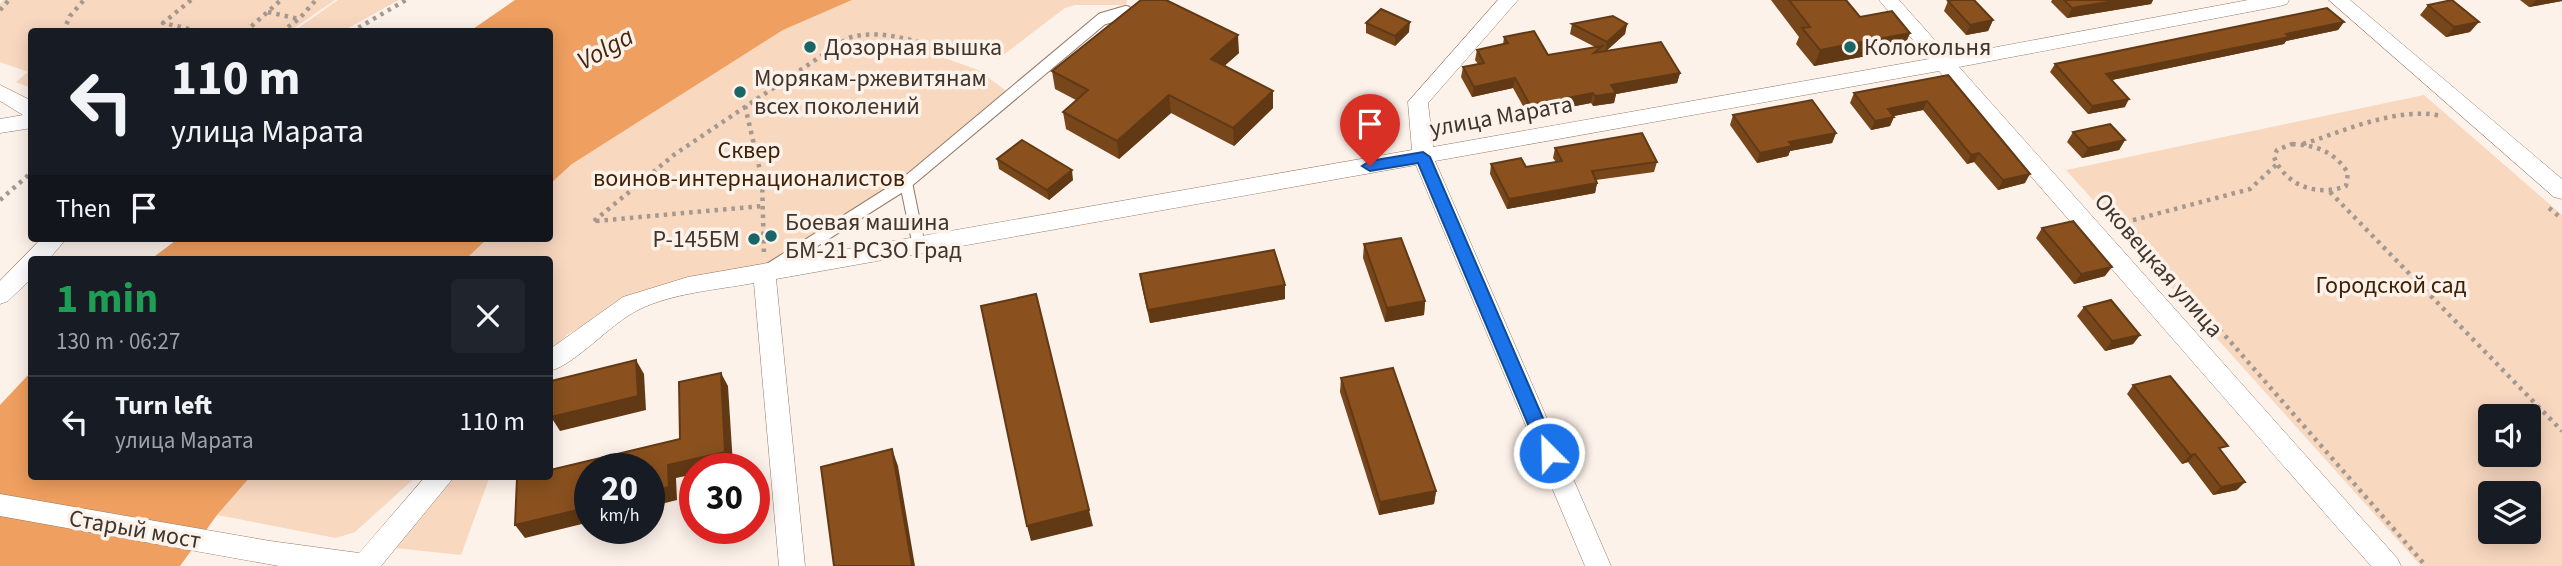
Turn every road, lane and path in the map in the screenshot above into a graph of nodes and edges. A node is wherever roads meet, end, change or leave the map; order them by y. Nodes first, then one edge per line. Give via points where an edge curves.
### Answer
1 (9, 0) edge
2 (84, 0) edge
3 (191, 0) edge
4 (281, 0) edge
5 (316, 0) edge
6 (406, 0) edge
7 (1509, 0) edge
8 (1888, 0) edge
9 (2280, 0) edge
10 (2337, 0) edge
11 (0, 10) edge
12 (267, 12) junction
13 (1126, 12) edge
14 (299, 19) junction
15 (65, 28) edge
16 (186, 28) edge
17 (249, 28) edge
18 (287, 28) edge
19 (358, 28) edge
20 (944, 49) dead end
21 (1946, 63) junction
22 (0, 92) edge
23 (745, 106) junction
24 (28, 109) edge
25 (2445, 117) dead end
26 (28, 122) edge
27 (0, 127) edge
28 (2303, 144) junction
29 (1423, 157) junction
30 (2276, 165) junction
31 (28, 176) edge
32 (906, 183) junction
33 (2562, 191) edge
34 (2330, 192) junction
35 (0, 200) edge
36 (762, 206) junction
37 (52, 242) edge
38 (919, 246) junction
39 (38, 256) edge
40 (28, 266) edge
41 (764, 273) junction
42 (0, 295) edge
43 (553, 360) edge
44 (2562, 431) edge
45 (439, 480) edge
46 (0, 505) edge
47 (366, 566) edge
48 (792, 566) edge
49 (1598, 566) edge
50 (2388, 566) edge
51 (2426, 566) edge

1 - 11 path
2 - 15 path
3 - 16 path via 163,23
4 - 12 path
5 - 14 path
6 - 19 path
7 - 29 street via 1418,102
8 - 21 street, Оковецкая улица
9 - 21 street, улица Марата
10 - 33 street
12 - 14 path
12 - 17 path
13 - 32 lane via 1102,19
14 - 18 path
20 - 23 path via 861,32
21 - 29 street, улица Марата
21 - 50 street, Оковецкая улица
22 - 24 street
23 - 36 path via 762,179
23 - 36 path via 675,154 594,221
25 - 28 path via 2432,112 2409,114
26 - 27 street
28 - 30 path via 2277,150
28 - 34 path via 2326,151 2344,165 2349,180 2346,186
29 - 38 street, улица Марата
29 - 49 street
30 - 34 path via 2304,187
30 - 51 path via 2250,189 2126,222
31 - 35 path
32 - 38 lane
32 - 41 lane
34 - 44 path
36 - 41 path
37 - 39 street
38 - 41 street, улица Марата
40 - 42 street
41 - 43 street, улица Марата via 688,286 631,303
41 - 48 street
45 - 47 street
46 - 47 street, Старый мост

